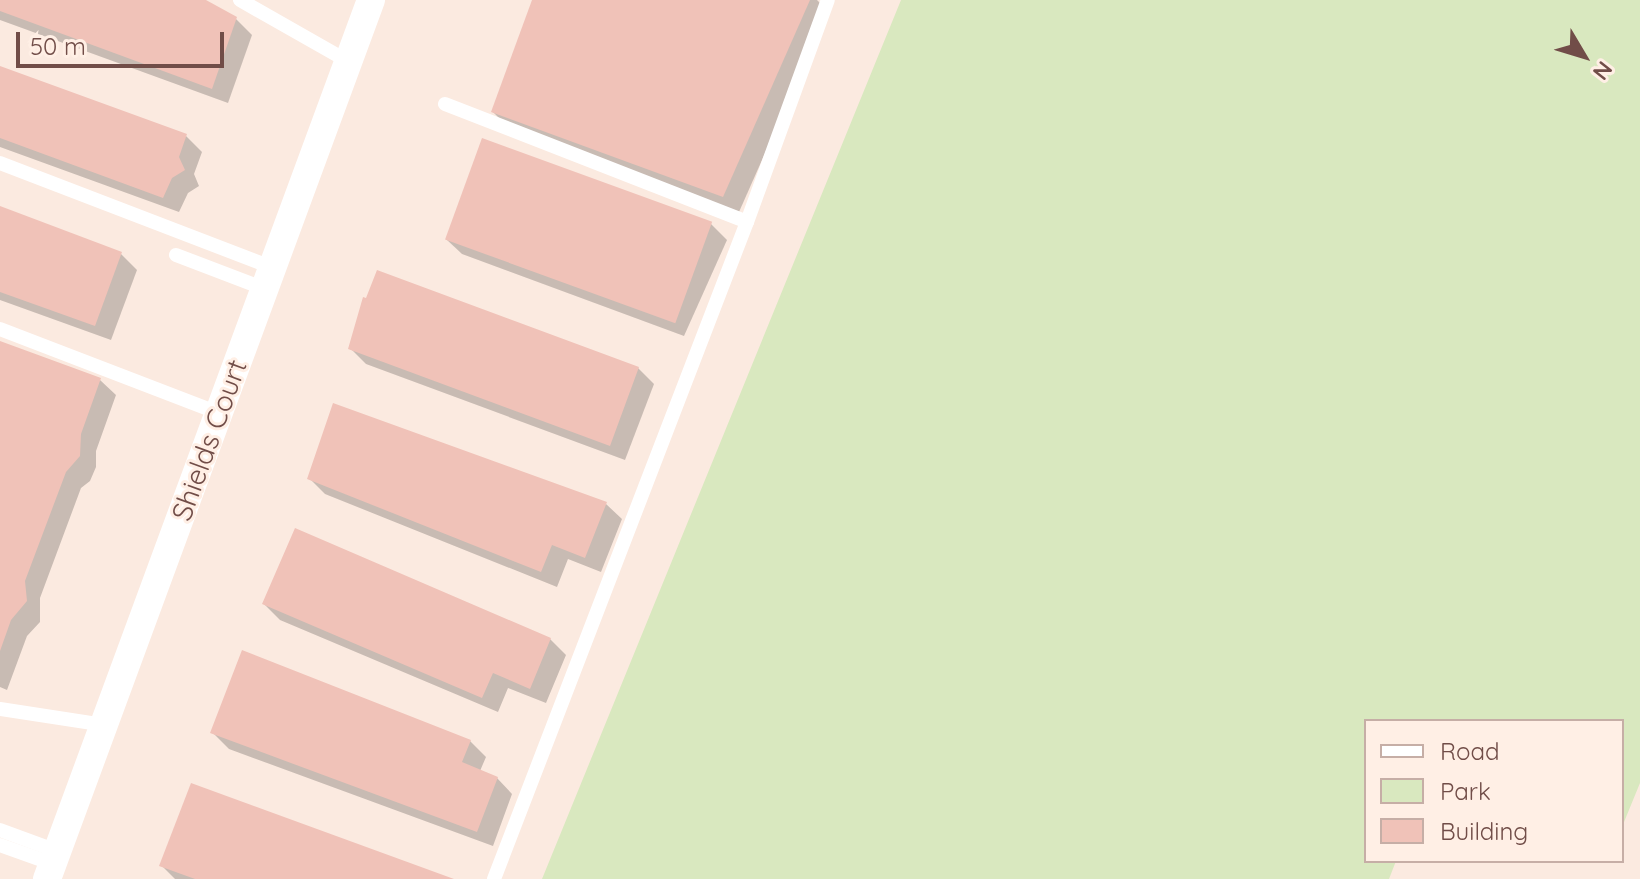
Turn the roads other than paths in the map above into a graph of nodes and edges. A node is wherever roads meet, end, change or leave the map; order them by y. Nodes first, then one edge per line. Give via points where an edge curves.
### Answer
1 (240, 0) edge
2 (828, 0) edge
3 (370, 1) edge
4 (349, 62) junction
5 (445, 104) dead end
6 (0, 163) edge
7 (747, 222) junction
8 (176, 255) dead end
9 (269, 278) junction
10 (0, 329) edge
11 (219, 413) junction
12 (0, 709) edge
13 (104, 725) junction
14 (0, 830) edge
15 (0, 845) edge
16 (52, 864) edge
17 (494, 879) edge

1 - 4 lane
2 - 7 lane
3 - 4 street, Shields Court
4 - 9 street, Shields Court
5 - 7 lane
6 - 9 lane
7 - 17 lane
8 - 9 lane
9 - 11 street, Shields Court
10 - 11 lane
11 - 13 street, Shields Court
12 - 13 lane
13 - 16 street, Shields Court
14 - 16 lane
15 - 16 lane

